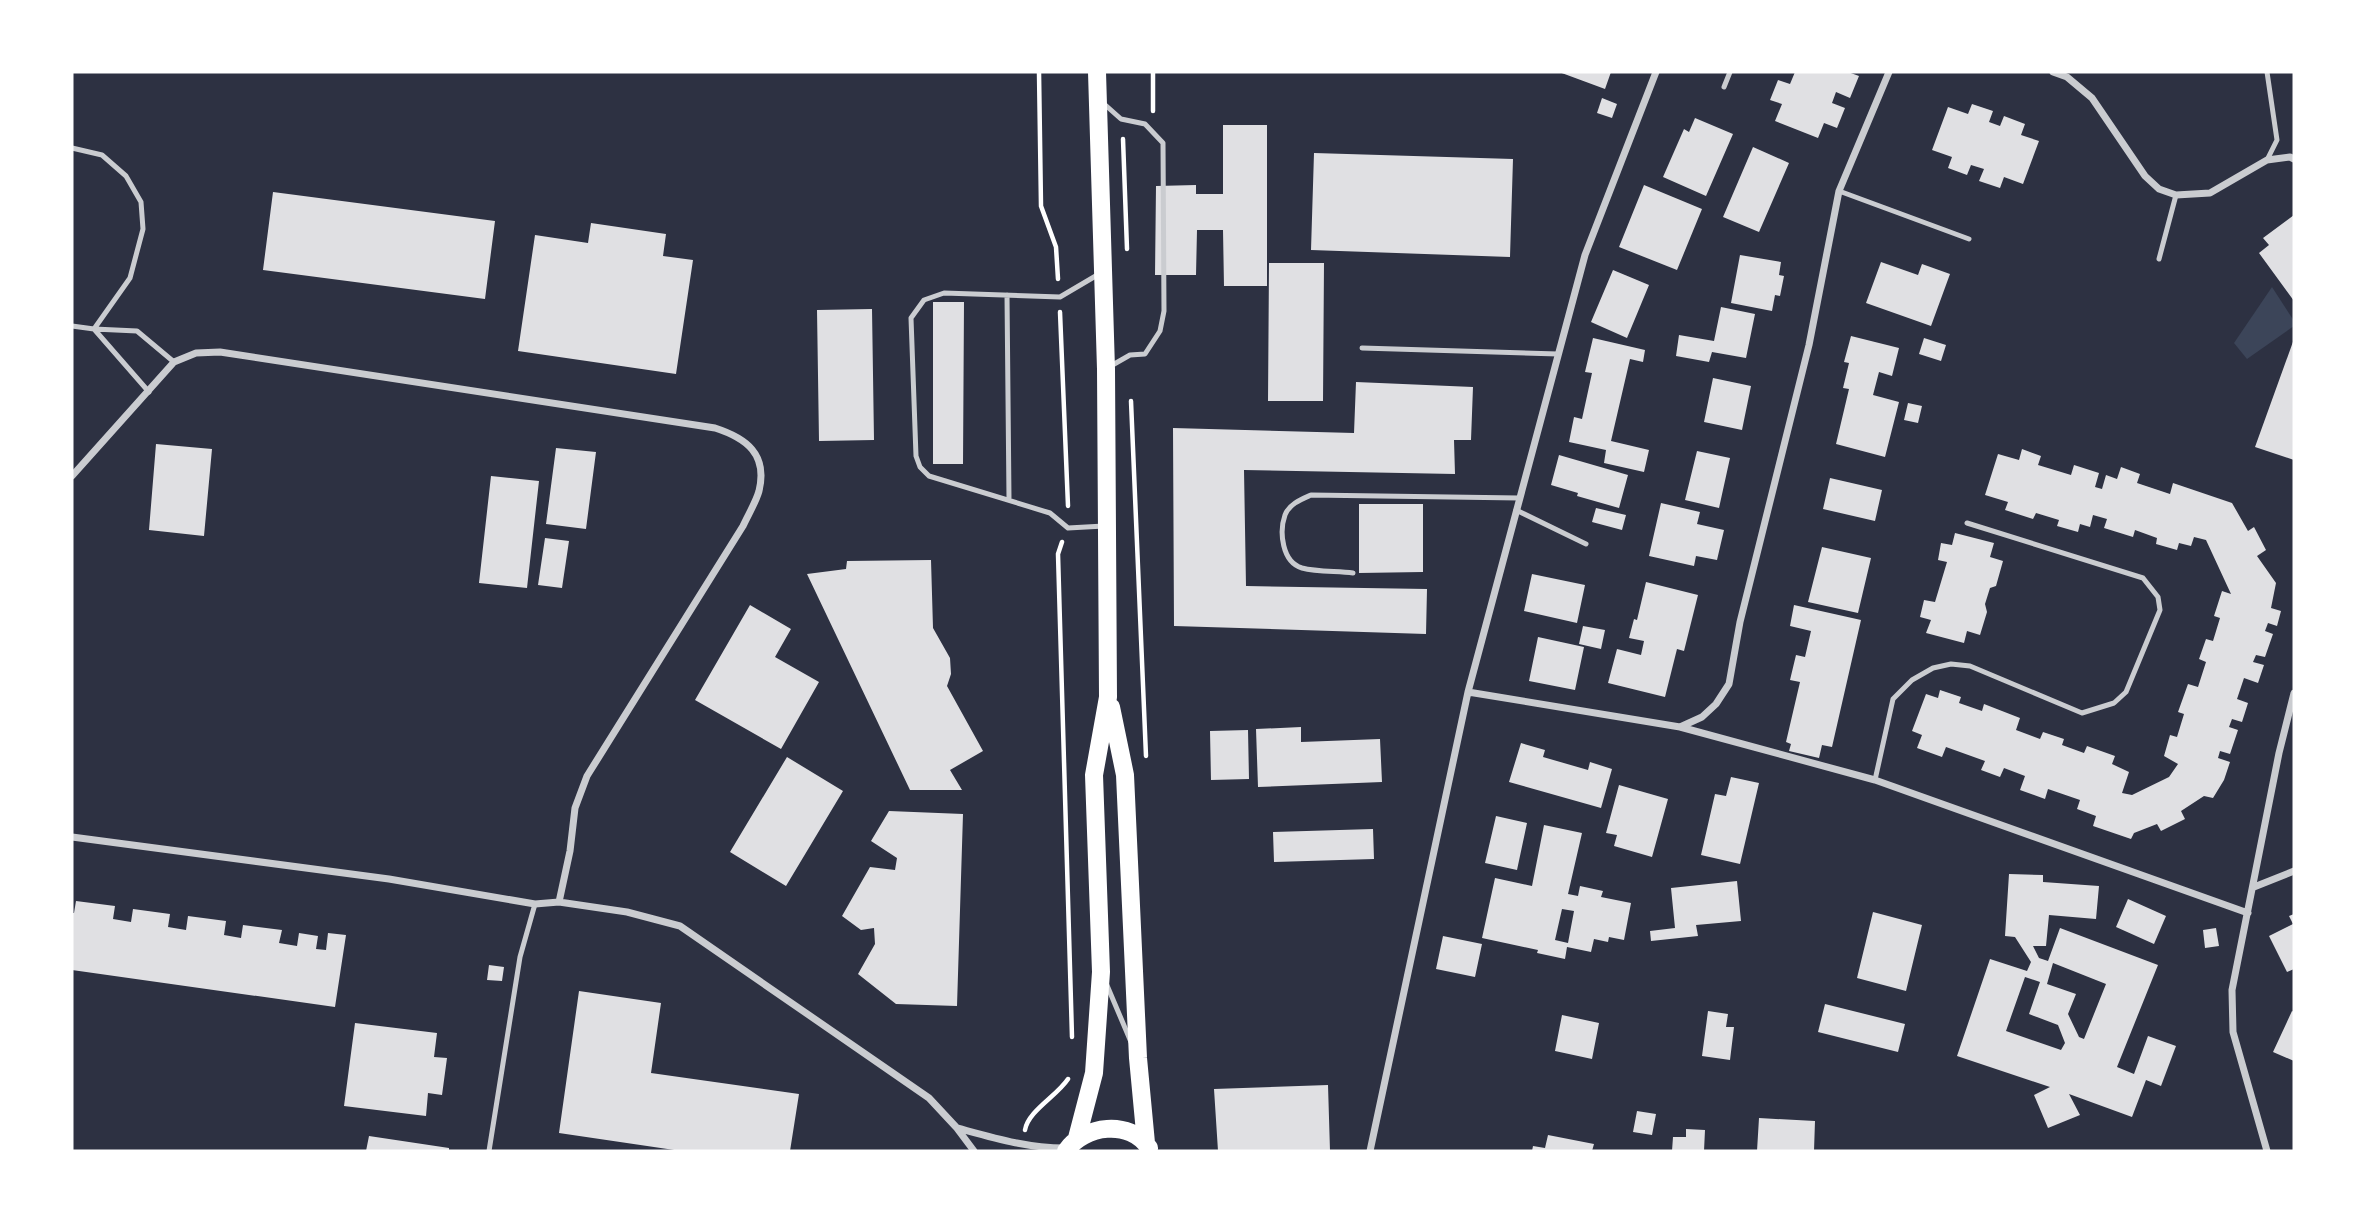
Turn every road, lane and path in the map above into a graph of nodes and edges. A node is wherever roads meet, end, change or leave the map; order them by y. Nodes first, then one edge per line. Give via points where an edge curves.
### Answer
1 (1039, 72) edge
2 (1097, 72) edge
3 (1656, 72) edge
4 (1730, 72) edge
5 (1889, 72) edge
6 (2053, 72) edge
7 (2267, 72) edge
8 (1724, 87) dead end
9 (1097, 99) junction
10 (1125, 147) dead end
11 (72, 148) edge
12 (2294, 159) edge
13 (2267, 160) junction
14 (1839, 191) junction
15 (2176, 195) junction
16 (1969, 239) dead end
17 (1127, 254) dead end
18 (2159, 259) dead end
19 (1102, 273) junction
20 (1007, 295) junction
21 (1060, 297) junction
22 (72, 326) edge
23 (94, 329) junction
24 (1362, 348) dead end
25 (1559, 354) junction
26 (174, 362) junction
27 (1106, 369) junction
28 (149, 392) junction
29 (1130, 392) dead end
30 (72, 476) edge
31 (1519, 498) junction
32 (1009, 499) junction
33 (1068, 506) dead end
34 (1516, 510) junction
35 (1967, 523) dead end
36 (1108, 526) junction
37 (1586, 544) dead end
38 (1058, 554) dead end
39 (1353, 572) dead end
40 (1468, 692) junction
41 (2294, 693) edge
42 (1108, 696) junction
43 (1680, 727) junction
44 (1146, 759) dead end
45 (1875, 780) junction
46 (72, 837) edge
47 (2294, 872) edge
48 (2254, 887) junction
49 (559, 902) junction
50 (535, 904) junction
51 (2248, 912) junction
52 (1101, 972) junction
53 (1072, 1051) dead end
54 (1138, 1058) junction
55 (1072, 1073) dead end
56 (956, 1127) junction
57 (1024, 1136) dead end
58 (1070, 1146) edge
59 (1149, 1147) edge
60 (489, 1151) edge
61 (974, 1151) edge
62 (1370, 1151) edge
63 (2267, 1151) edge

1 - 21 path via 1041,206 1056,247
2 - 9 main road
3 - 25 street via 1585,255
4 - 8 lane
5 - 14 street
6 - 15 street via 2067,77 2092,98 2146,176 2159,189
7 - 13 lane via 2277,140
9 - 19 main road
9 - 27 lane via 1121,119 1145,124 1163,143 1164,311 1160,331 1145,354 1130,355
10 - 17 path
11 - 23 lane via 102,155 127,176 141,202 143,229 130,278
12 - 13 street
13 - 15 street via 2210,194
14 - 16 lane
14 - 43 street via 1809,345 1740,622 1729,684 1702,717
15 - 18 lane
19 - 21 lane
19 - 27 main road
20 - 21 lane
20 - 32 lane
20 - 32 lane via 944,293 924,300 911,318 920,467 929,476
21 - 33 path
22 - 23 lane
23 - 26 lane via 137,331
23 - 28 lane
24 - 25 lane
25 - 31 street
26 - 28 street
26 - 49 street via 196,353 220,352 715,428 738,436 754,449 760,468 759,491 743,526 587,776 575,808
27 - 36 main road
28 - 30 street
29 - 44 path
31 - 34 street
31 - 39 lane via 1311,495 1297,501 1285,514 1282,545 1290,558 1300,568
32 - 36 lane via 1050,513 1068,528
34 - 37 lane
34 - 40 street
35 - 45 lane via 2143,578 2158,597 2160,610 2126,692 2098,709 2082,713 1970,666 1933,668 1912,680 1893,699
36 - 42 main road
38 - 53 path
40 - 43 street
40 - 62 street
41 - 48 street
42 - 52 main road via 1094,775
42 - 54 main road via 1125,775
43 - 45 street
45 - 51 street
46 - 50 street via 389,879
47 - 48 street
48 - 51 street
49 - 50 street
49 - 56 street via 680,926 929,1098
50 - 60 lane via 520,957
51 - 63 street via 2232,990 2233,1032
52 - 54 lane
52 - 58 main road via 1094,1073
54 - 59 main road
55 - 57 path via 1060,1091 1027,1120
56 - 58 street via 1039,1148
56 - 61 street
58 - 59 main road via 1094,1130 1113,1128 1131,1132

